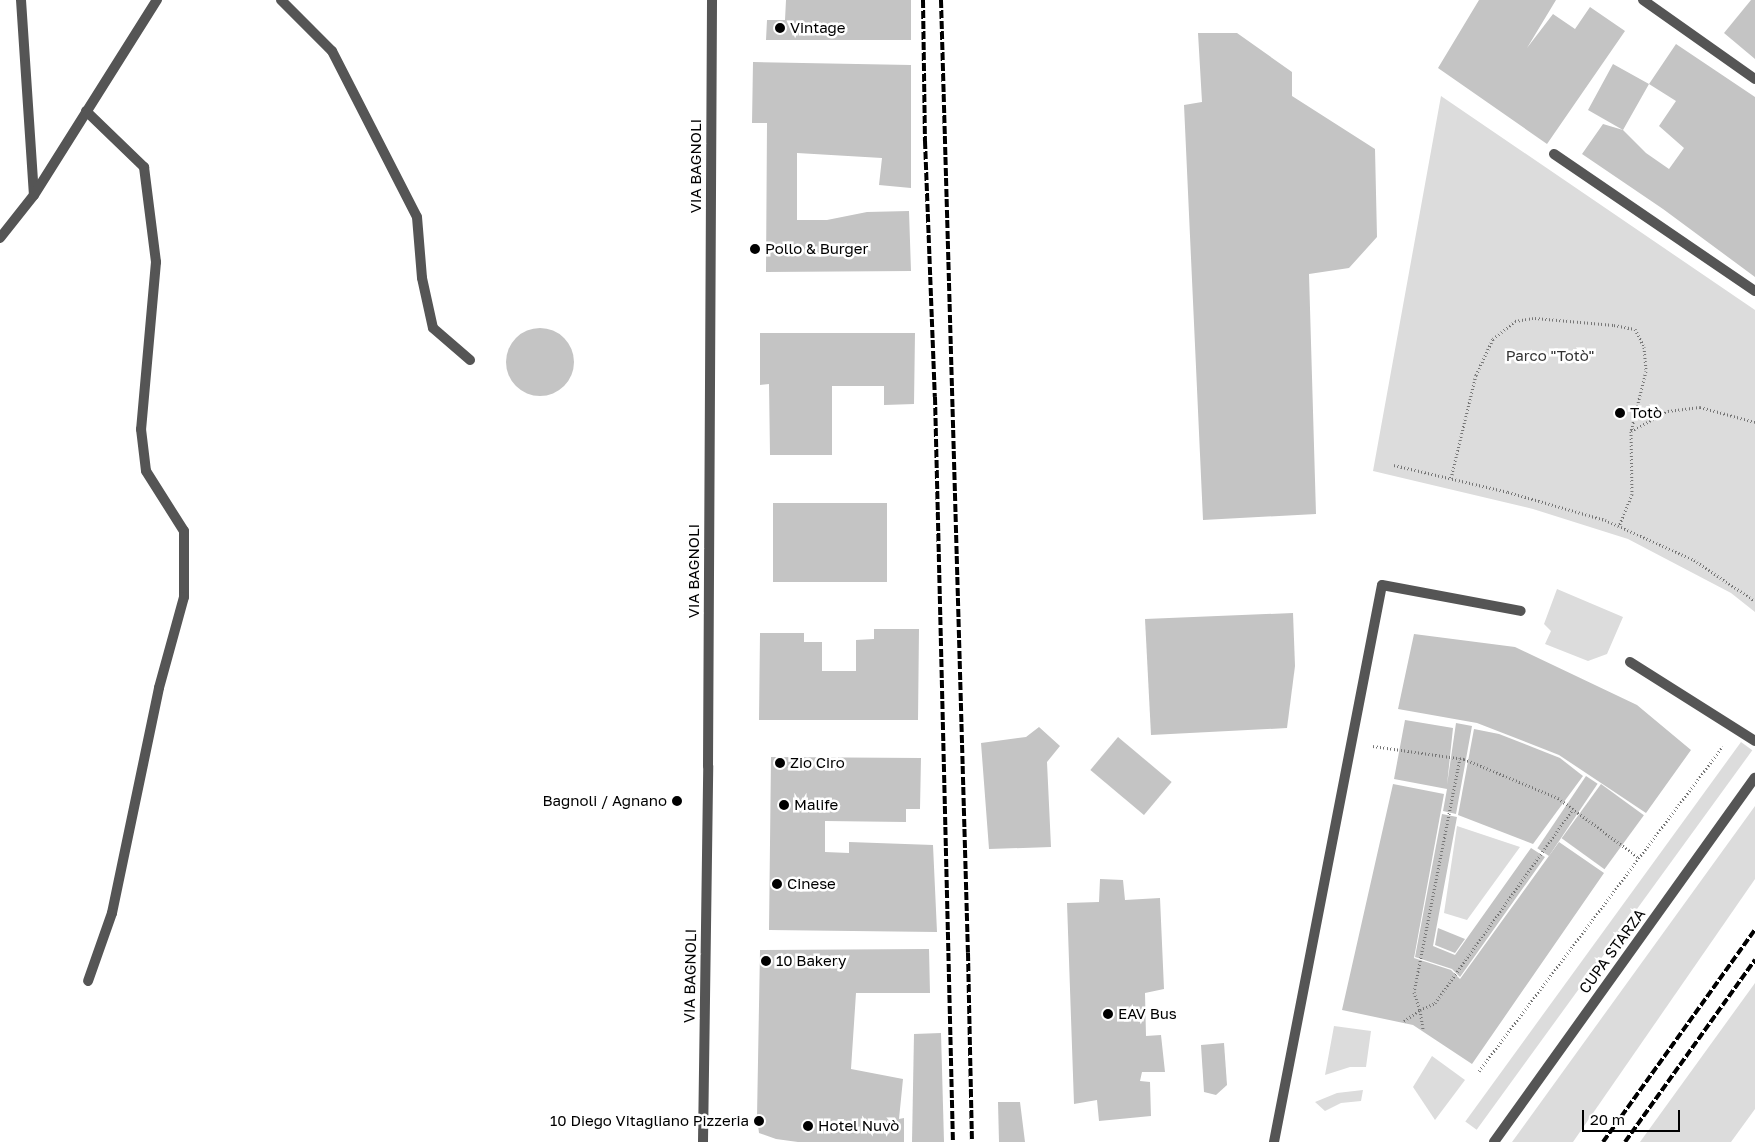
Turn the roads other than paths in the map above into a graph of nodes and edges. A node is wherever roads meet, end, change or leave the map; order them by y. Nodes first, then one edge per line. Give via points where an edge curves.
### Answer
1 (21, 0) edge
2 (157, 0) edge
3 (281, 0) edge
4 (712, 0) edge
5 (1643, 0) edge
6 (1755, 79) edge
7 (86, 111) junction
8 (1554, 154) dead end
9 (34, 194) junction
10 (0, 238) edge
11 (1755, 291) edge
12 (470, 360) dead end
13 (1522, 610) dead end
14 (1630, 662) dead end
15 (1755, 740) edge
16 (1755, 778) edge
17 (88, 981) dead end
18 (703, 1142) edge
19 (1274, 1142) edge
20 (1494, 1142) edge

1 - 9 street
2 - 7 street
3 - 12 street via 332,51 417,217 422,278 433,328
4 - 18 street, VIA BAGNOLI
5 - 6 street
7 - 9 street
7 - 17 street via 144,167 156,262 142,438 146,471 184,531 184,597 159,688 112,913
8 - 11 street
9 - 10 street
13 - 19 street via 1382,585
14 - 15 street
16 - 20 street, CUPA STARZA

